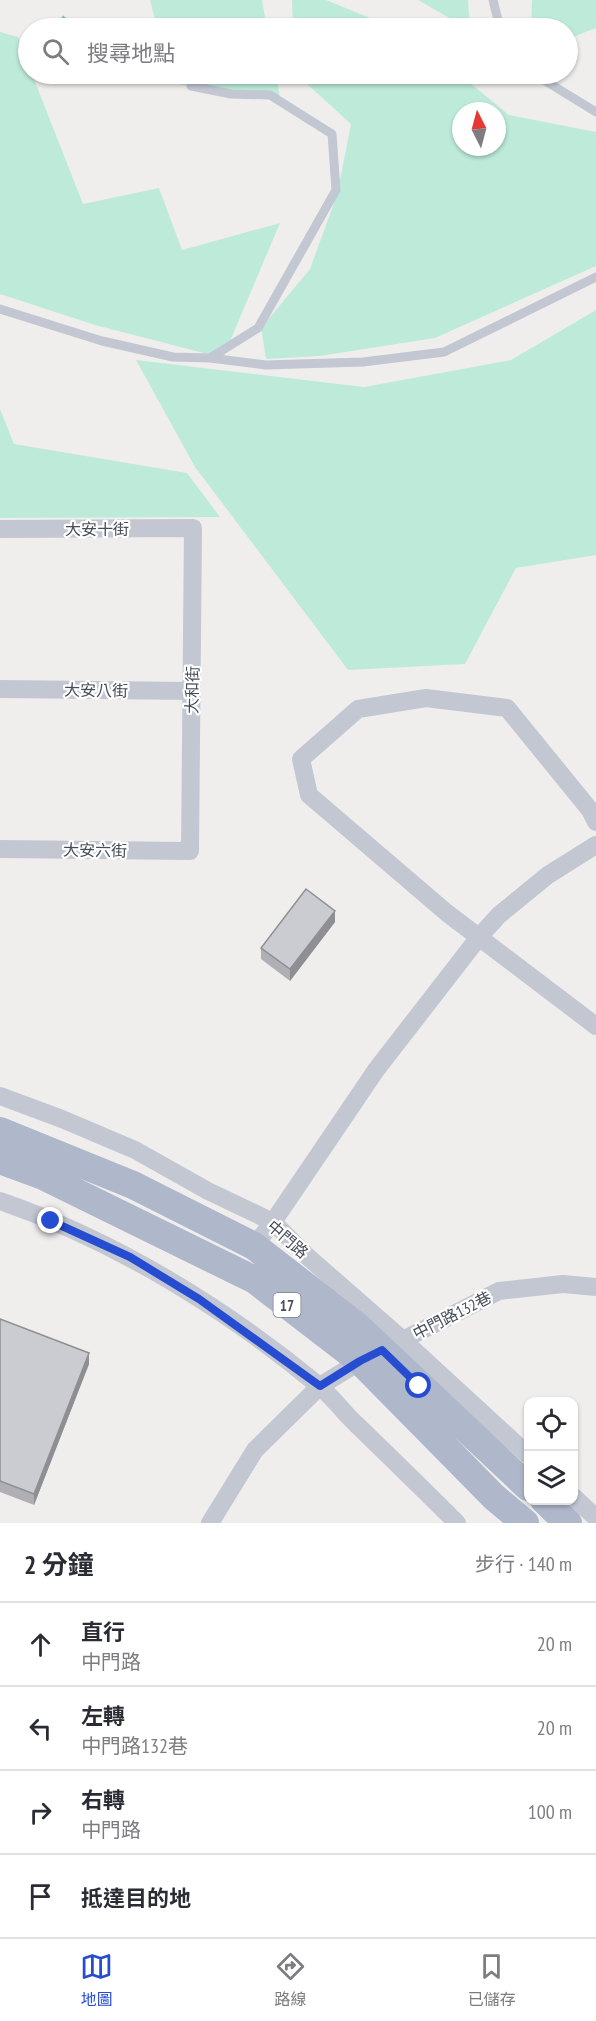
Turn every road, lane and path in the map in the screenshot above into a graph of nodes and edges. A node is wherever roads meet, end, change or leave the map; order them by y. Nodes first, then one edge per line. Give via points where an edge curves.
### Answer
1 (493, 0) edge
2 (498, 18) edge
3 (550, 84) edge
4 (192, 86) dead end
5 (596, 112) edge
6 (596, 278) edge
7 (0, 309) edge
8 (210, 358) junction
9 (193, 528) joint
10 (0, 529) edge
11 (0, 689) edge
12 (192, 691) junction
13 (596, 822) edge
14 (596, 845) edge
15 (0, 849) edge
16 (190, 851) joint
17 (479, 937) junction
18 (596, 1026) edge
19 (0, 1096) edge
20 (0, 1131) edge
21 (0, 1160) edge
22 (0, 1201) edge
23 (273, 1222) junction
24 (254, 1246) junction
25 (596, 1287) edge
26 (382, 1350) junction
27 (320, 1386) junction
28 (524, 1452) edge
29 (524, 1483) edge
30 (578, 1502) edge
31 (549, 1505) edge
32 (596, 1518) edge
33 (210, 1523) edge
34 (457, 1523) edge
35 (525, 1523) edge
36 (568, 1523) edge

1 - 2 lane
3 - 5 lane
4 - 8 lane via 231,94 270,95 332,134 336,190 258,328
6 - 8 lane via 444,352 363,362 266,365
7 - 8 lane via 102,341 173,357
9 - 10 street, 大安十街
9 - 12 street, 大和街
11 - 12 street, 大安八街
12 - 16 street, 大和街
13 - 17 street via 507,708 426,698 358,709 301,759 309,795
14 - 17 street via 548,875
15 - 16 street, 大安六街
17 - 18 street
17 - 23 street via 376,1070
19 - 23 street, 中門路 via 135,1150
20 - 24 main road, 中門路 / 17 via 133,1185
21 - 26 main road, 中門路 / 17 via 43,1176 255,1280
22 - 27 street via 130,1257 199,1299
23 - 24 street
23 - 26 street, 中門路 via 308,1257
24 - 26 main road, 中門路 / 17
25 - 26 street, 中門路132巷 via 563,1284 500,1291
26 - 27 street, 中門路132巷
26 - 28 street, 中門路
26 - 29 main road, 中門路 / 17
26 - 35 main road, 中門路 / 17 via 494,1497
27 - 33 street, 中門路132巷 via 255,1450
27 - 34 street
30 - 32 street
31 - 36 main road

